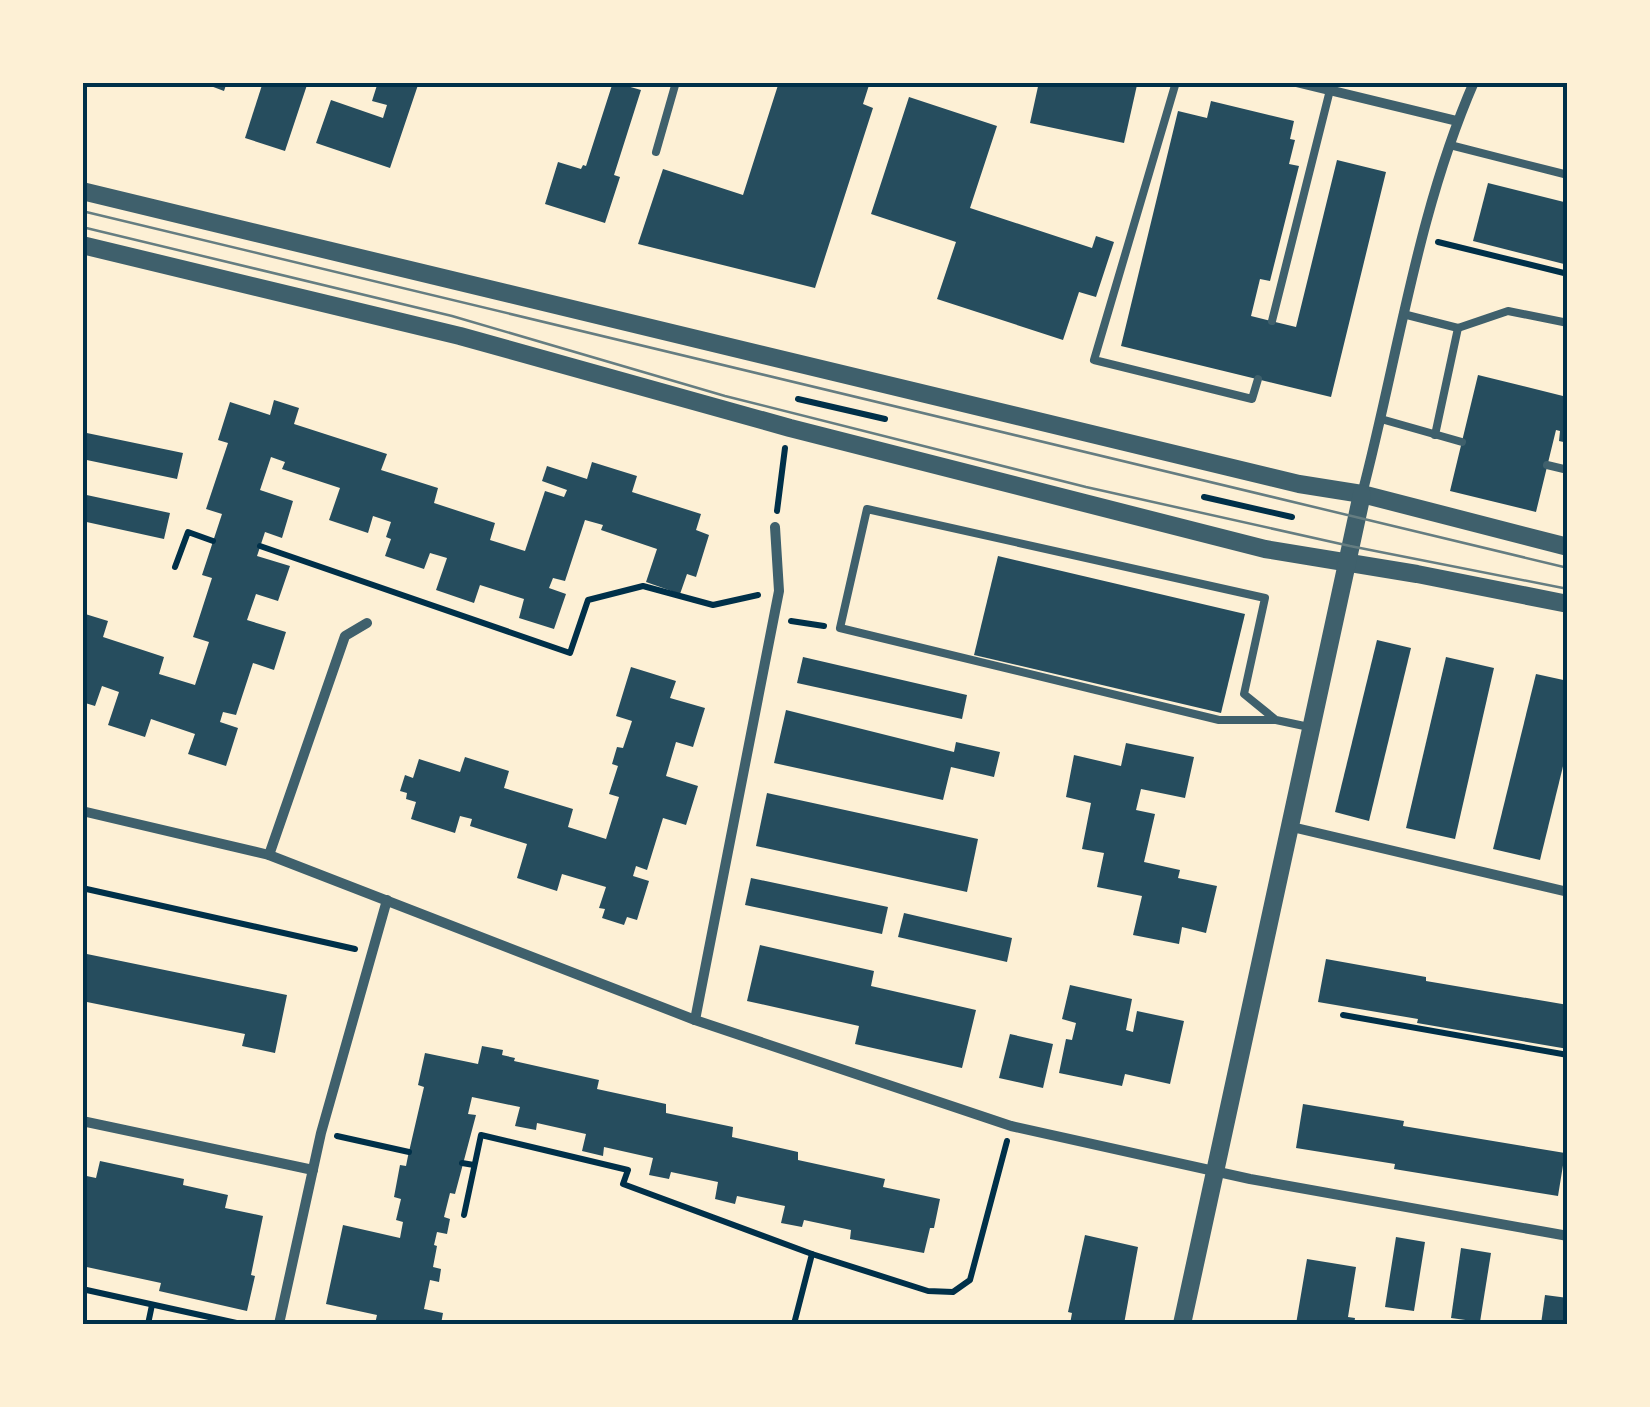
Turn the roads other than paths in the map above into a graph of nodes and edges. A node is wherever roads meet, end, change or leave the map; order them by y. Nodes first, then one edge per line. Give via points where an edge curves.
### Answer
1 (676, 82) edge
2 (1176, 82) edge
3 (1296, 82) edge
4 (1474, 82) edge
5 (1330, 90) junction
6 (1457, 121) junction
7 (1450, 145) junction
8 (656, 152) dead end
9 (1568, 175) edge
10 (82, 191) edge
11 (82, 245) edge
12 (1403, 314) junction
13 (1272, 321) dead end
14 (1568, 323) edge
15 (1458, 328) junction
16 (1258, 380) dead end
17 (1381, 419) junction
18 (1435, 436) junction
19 (1462, 442) dead end
20 (1547, 465) dead end
21 (1568, 470) edge
22 (1362, 494) junction
23 (776, 527) road end
24 (1568, 547) edge
25 (1346, 563) junction
26 (1568, 604) edge
27 (367, 623) dead end
28 (1276, 720) junction
29 (1312, 728) junction
30 (82, 812) edge
31 (1292, 827) junction
32 (269, 855) junction
33 (1568, 892) edge
34 (386, 900) junction
35 (695, 1020) junction
36 (82, 1121) edge
37 (313, 1170) junction
38 (1216, 1171) junction
39 (1568, 1236) edge
40 (280, 1324) edge
41 (1182, 1324) edge

1 - 8 lane
2 - 16 lane via 1094,360 1252,400
3 - 5 street
4 - 6 street
5 - 6 street
5 - 13 lane
6 - 7 street
7 - 9 lane
7 - 12 street
10 - 22 street
11 - 25 street via 460,336 1265,549
12 - 15 lane
12 - 17 street
14 - 15 lane via 1508,311
15 - 18 lane
17 - 18 lane
17 - 22 street
18 - 19 lane
20 - 21 lane
22 - 24 street
22 - 25 street
23 - 35 street via 779,591
25 - 26 street
25 - 29 street
27 - 32 street via 345,636
28 - 28 lane via 1244,694 1265,598 867,509 840,628 1219,720
28 - 29 lane
29 - 31 street
30 - 32 street
31 - 33 street
31 - 38 street
32 - 34 street
34 - 35 street
34 - 37 street
35 - 38 street via 1011,1126
36 - 37 street
37 - 40 street
38 - 39 street
38 - 41 street

